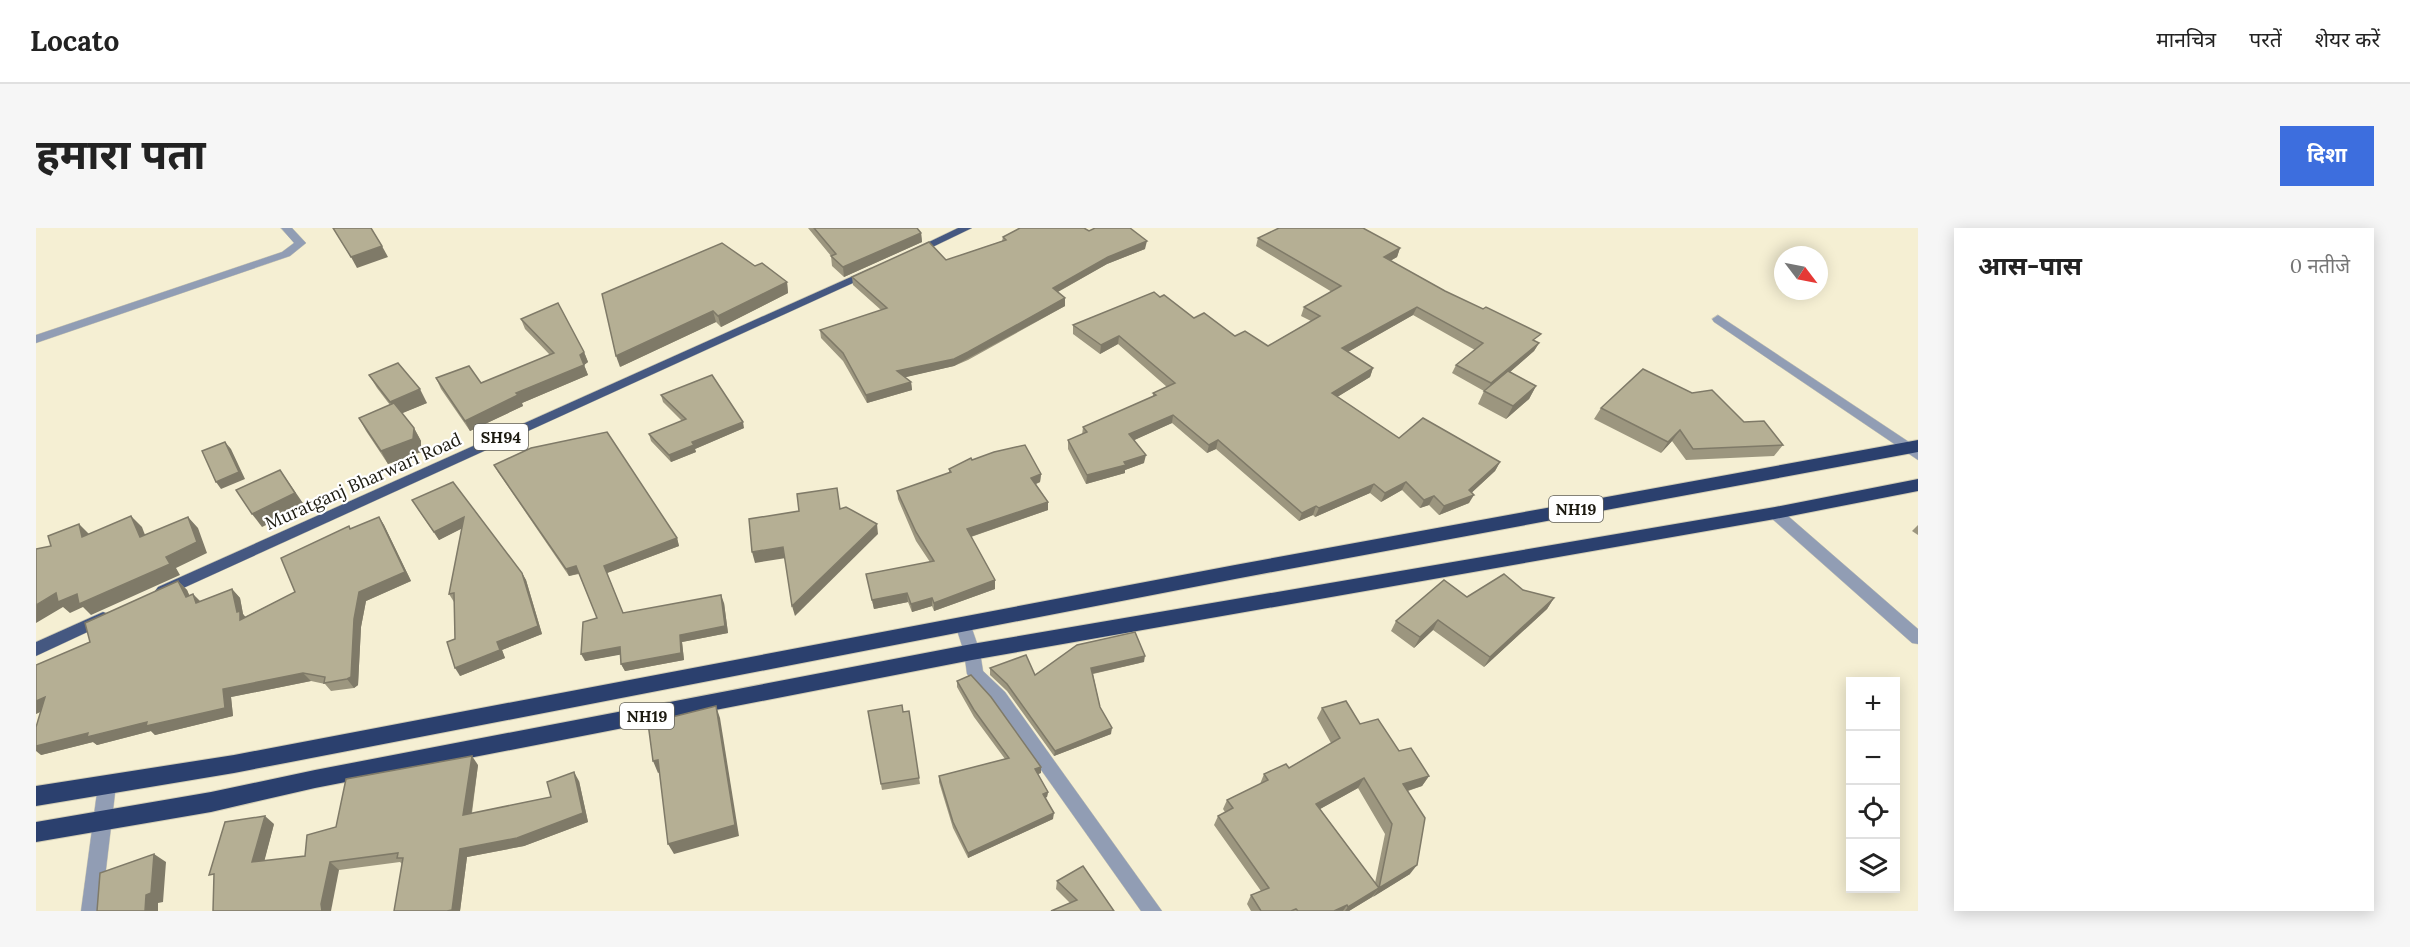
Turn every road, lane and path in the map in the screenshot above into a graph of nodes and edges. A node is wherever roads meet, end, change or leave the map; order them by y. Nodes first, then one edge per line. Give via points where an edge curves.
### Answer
1 (286, 228) edge
2 (967, 228) edge
3 (902, 257) edge
4 (881, 267) edge
5 (1718, 319) dead end
6 (36, 339) edge
7 (1915, 450) edge
8 (1918, 485) edge
9 (1775, 513) junction
10 (155, 595) edge
11 (112, 615) edge
12 (963, 624) junction
13 (1918, 638) edge
14 (36, 649) edge
15 (972, 652) junction
16 (106, 785) junction
17 (36, 796) edge
18 (103, 820) junction
19 (36, 832) edge
20 (91, 911) edge
21 (1152, 911) edge

1 - 6 street via 300,243 286,254
2 - 3 main road
4 - 10 main road, Muratganj Bharwari Road / SH94
5 - 7 street
7 - 12 highway, NH19
8 - 9 highway, NH19
9 - 13 street
9 - 15 highway, NH19
11 - 14 main road
12 - 15 street
12 - 16 highway, NH19
15 - 18 highway, NH19
15 - 21 street via 975,674 999,697
16 - 17 highway, NH19
16 - 18 street
18 - 19 highway, NH19
18 - 20 street

